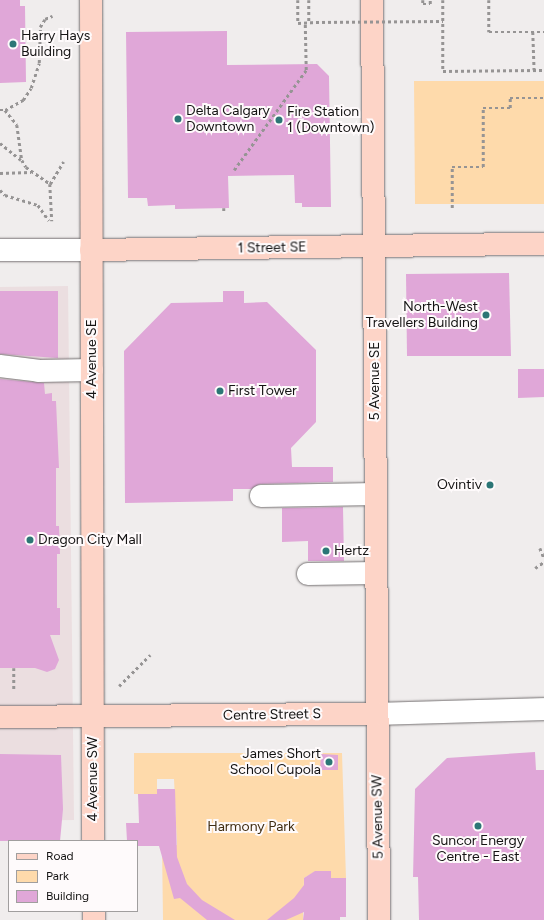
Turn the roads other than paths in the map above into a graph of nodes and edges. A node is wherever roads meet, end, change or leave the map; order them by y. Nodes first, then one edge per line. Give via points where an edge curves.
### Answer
1 (91, 0) edge
2 (372, 0) edge
3 (544, 244) edge
4 (374, 246) junction
5 (0, 250) edge
6 (91, 250) junction
7 (0, 366) edge
8 (92, 370) junction
9 (376, 494) junction
10 (262, 496) dead end
11 (376, 573) junction
12 (308, 574) dead end
13 (544, 709) edge
14 (377, 714) junction
15 (0, 717) edge
16 (92, 717) junction
17 (93, 840) edge
18 (379, 920) edge

1 - 6 main road, 4 Avenue SE
2 - 4 main road, 5 Avenue SE
3 - 4 main road, 1 Street SE
4 - 6 main road, 1 Street SE
4 - 9 main road, 5 Avenue SE
5 - 6 street, 1 Street SE
6 - 8 main road, 4 Avenue SE
7 - 8 street via 38,371
8 - 16 main road, 4 Avenue SE
9 - 10 street
9 - 11 main road, 5 Avenue SE
11 - 12 street
11 - 14 main road, 5 Avenue SE
13 - 14 street, Centre Street S
14 - 16 main road, Centre Street S
14 - 18 main road, 5 Avenue SW
15 - 16 main road, Centre Street S
16 - 17 main road, 4 Avenue SW

